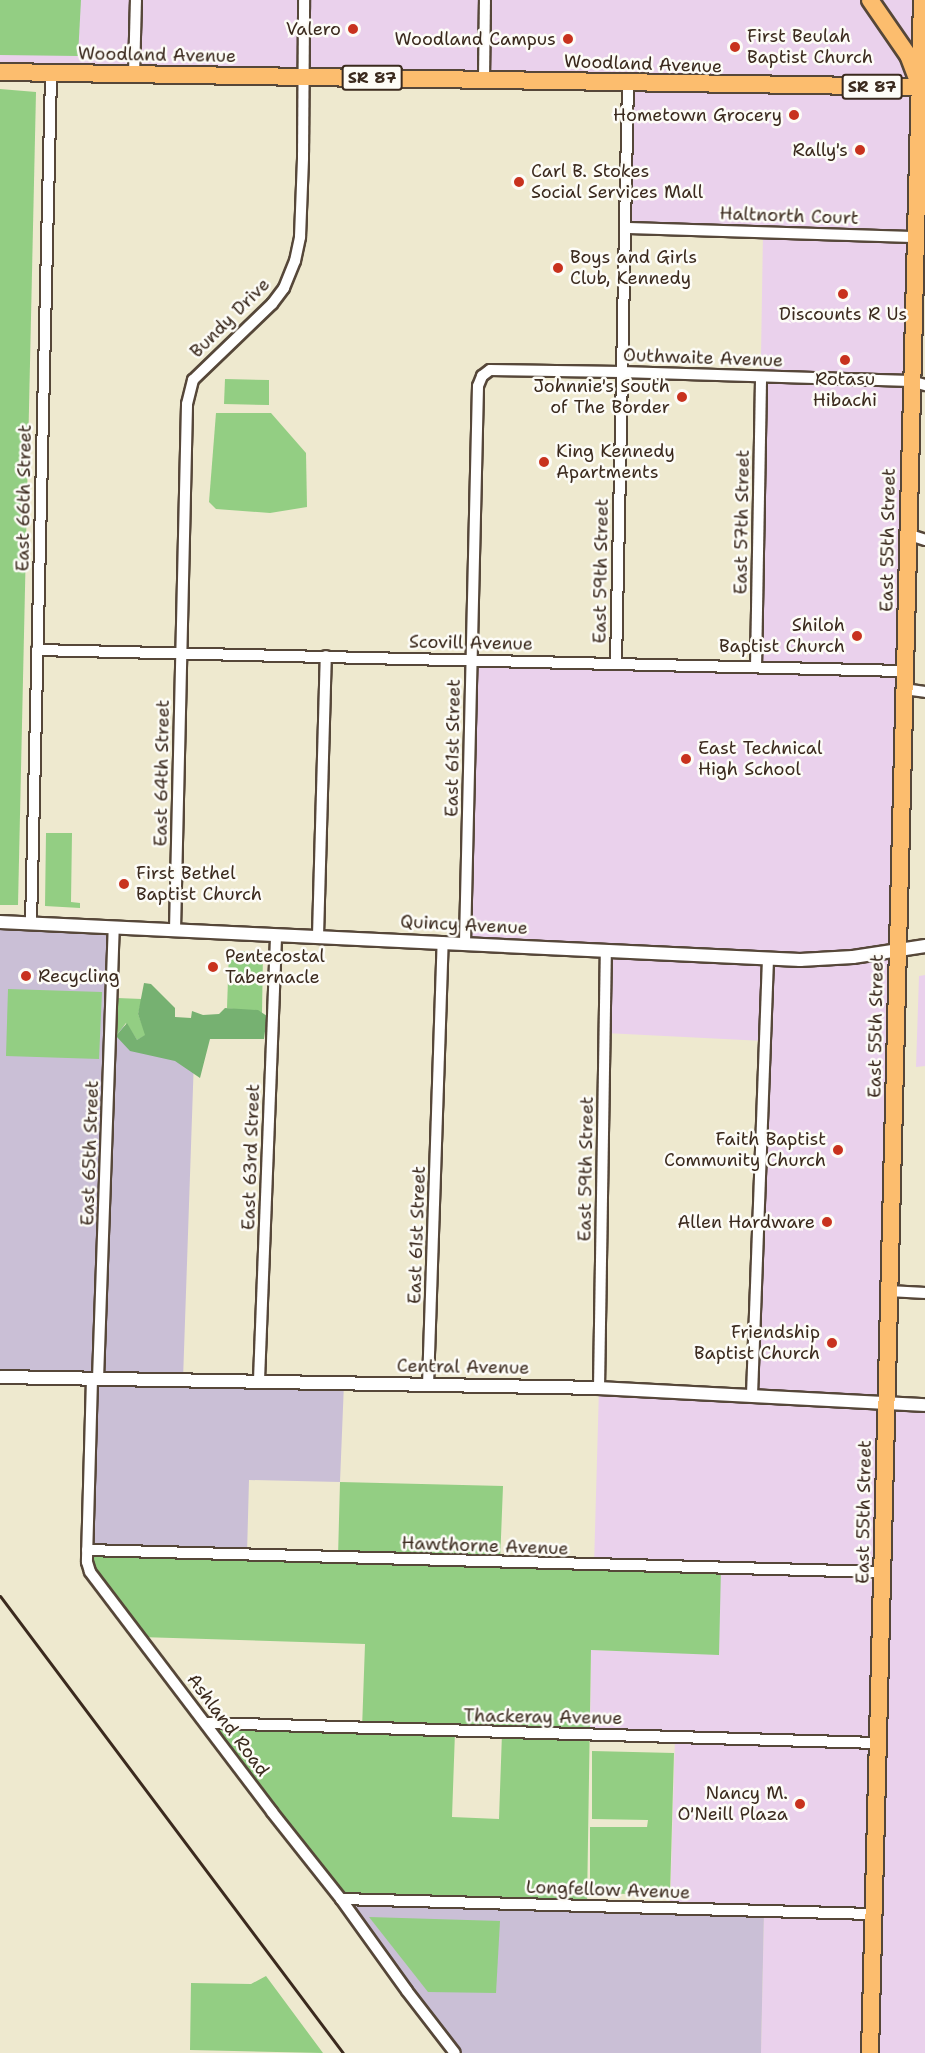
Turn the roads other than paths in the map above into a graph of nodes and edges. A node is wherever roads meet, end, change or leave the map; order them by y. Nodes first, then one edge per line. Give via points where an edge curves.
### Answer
1 (136, 0) edge
2 (304, 0) edge
3 (485, 0) edge
4 (870, 0) edge
5 (922, 0) edge
6 (0, 72) edge
7 (51, 73) junction
8 (134, 75) junction
9 (304, 77) junction
10 (484, 79) junction
11 (628, 83) junction
12 (922, 87) edge
13 (626, 228) junction
14 (915, 237) junction
15 (621, 372) junction
16 (482, 376) joint
17 (761, 377) junction
18 (918, 383) edge
19 (908, 534) junction
20 (925, 540) edge
21 (37, 650) junction
22 (181, 654) junction
23 (326, 656) junction
24 (472, 659) junction
25 (616, 664) junction
26 (756, 667) junction
27 (904, 671) junction
28 (904, 689) junction
29 (925, 692) edge
30 (0, 922) edge
31 (31, 924) junction
32 (114, 927) junction
33 (175, 930) junction
34 (276, 935) junction
35 (318, 936) junction
36 (443, 942) junction
37 (465, 942) junction
38 (925, 946) edge
39 (606, 950) junction
40 (897, 950) junction
41 (768, 958) junction
42 (889, 1292) junction
43 (925, 1293) edge
44 (0, 1377) edge
45 (95, 1379) junction
46 (259, 1380) junction
47 (428, 1385) junction
48 (599, 1388) junction
49 (752, 1395) junction
50 (886, 1401) junction
51 (925, 1405) edge
52 (87, 1550) junction
53 (882, 1572) junction
54 (207, 1724) junction
55 (878, 1743) junction
56 (341, 1899) junction
57 (873, 1914) junction
58 (456, 2053) edge
59 (870, 2053) edge

1 - 8 street
2 - 9 street
3 - 10 street
4 - 12 main road via 908,55
5 - 12 main road, East 55th Street
6 - 7 main road, Woodland Avenue / SR 87
7 - 8 main road, Woodland Avenue / SR 87
7 - 21 street, East 66th Street
8 - 9 main road, Woodland Avenue / SR 87
9 - 10 main road, Woodland Avenue / SR 87
9 - 22 street, Bundy Drive via 300,237 295,261 284,288 272,304 193,380 187,404
10 - 11 main road, Woodland Avenue / SR 87
11 - 12 main road, Woodland Avenue / SR 87
11 - 13 street, East 59th Street
12 - 14 main road, East 55th Street
13 - 14 street, Haltnorth Court
13 - 15 street, East 59th Street
14 - 18 main road, East 55th Street
15 - 16 street, Outhwaite Avenue via 490,370
15 - 17 street, Outhwaite Avenue
15 - 25 street, East 59th Street
16 - 24 street, East 61st Street via 478,386
17 - 18 street, Outhwaite Avenue
17 - 26 street, East 57th Street
18 - 19 main road, East 55th Street
19 - 20 street
19 - 27 main road, East 55th Street
21 - 22 street, Scovill Avenue
21 - 31 street, East 66th Street
22 - 23 street, Scovill Avenue
22 - 33 street, East 64th Street
23 - 24 street, Scovill Avenue
23 - 35 street
24 - 25 street, Scovill Avenue
24 - 37 street, East 61st Street
25 - 26 street, Scovill Avenue
26 - 27 street, Scovill Avenue
27 - 28 main road, East 55th Street
28 - 29 street
28 - 40 main road, East 55th Street
30 - 31 street, Quincy Avenue
31 - 32 street, Quincy Avenue
32 - 33 street, Quincy Avenue
32 - 45 street, East 65th Street
33 - 34 street, Quincy Avenue
34 - 35 street, Quincy Avenue
34 - 46 street, East 63rd Street
35 - 36 street, Quincy Avenue
36 - 37 street, Quincy Avenue
36 - 47 street, East 61st Street
37 - 39 street, Quincy Avenue
38 - 40 street, Quincy Avenue
39 - 41 street, Quincy Avenue
39 - 48 street, East 59th Street
40 - 41 street, Quincy Avenue via 826,960
40 - 42 main road, East 55th Street
41 - 49 street
42 - 43 street
42 - 50 main road, East 55th Street
44 - 45 street, Central Avenue
45 - 46 street, Central Avenue
45 - 52 street, Ashland Road
46 - 47 street, Central Avenue
47 - 48 street, Central Avenue
48 - 49 street, Central Avenue
49 - 50 street, Central Avenue
50 - 51 street, Central Avenue
50 - 53 main road, East 55th Street
52 - 53 street, Hawthorne Avenue
52 - 54 street, Ashland Road via 90,1572
53 - 55 main road, East 55th Street
54 - 55 street, Thackeray Avenue
54 - 56 street, Ashland Road
55 - 57 main road, East 55th Street
56 - 57 street, Longfellow Avenue
56 - 58 street, Ashland Road
57 - 59 main road, East 55th Street

